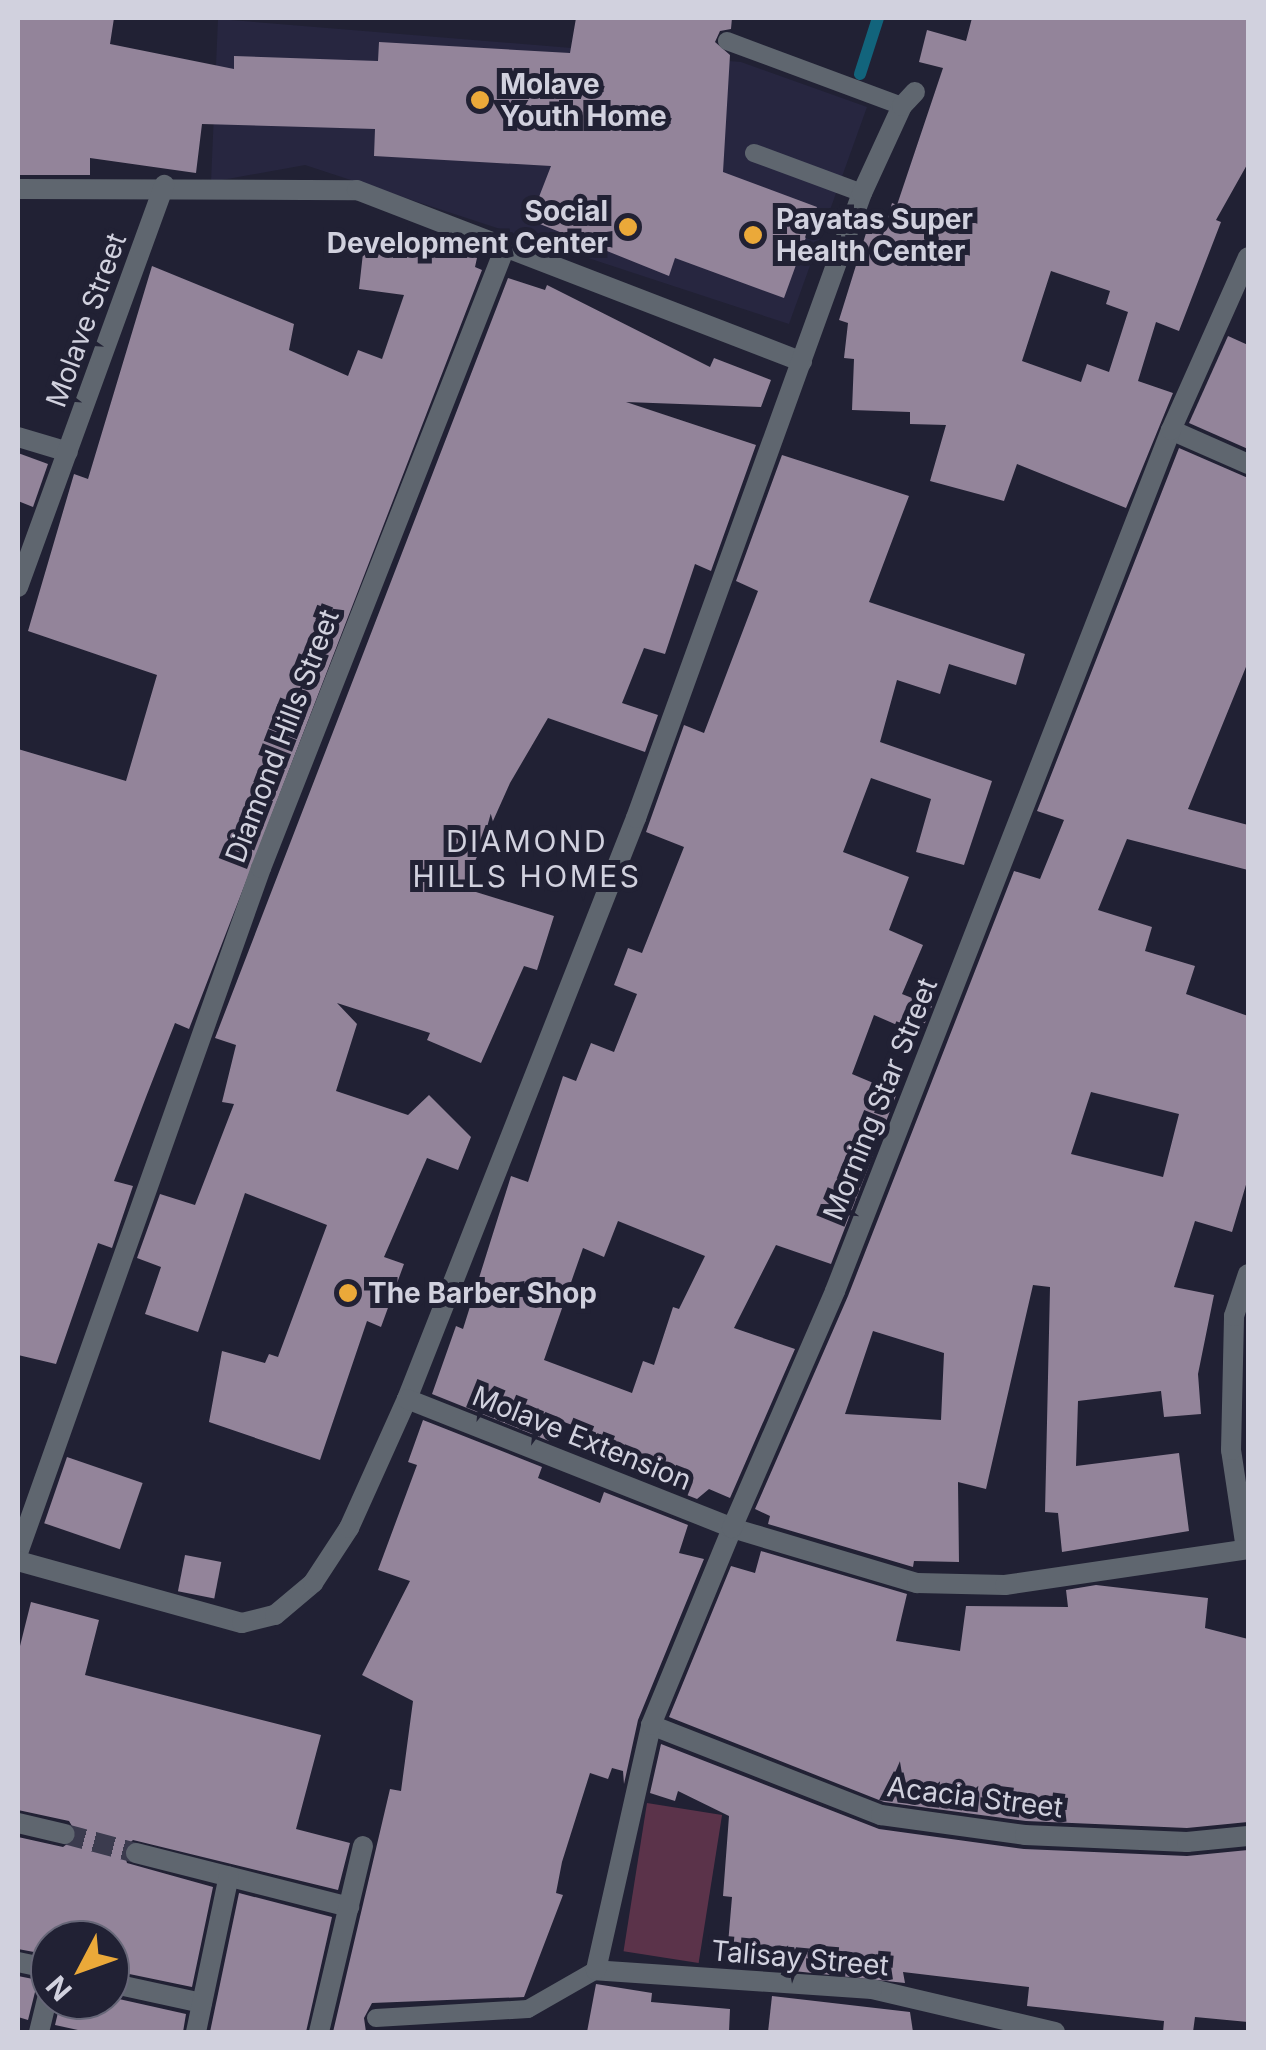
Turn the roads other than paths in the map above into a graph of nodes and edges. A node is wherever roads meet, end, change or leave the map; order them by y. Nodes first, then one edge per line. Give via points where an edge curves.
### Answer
1 (727, 41) dead end
2 (908, 99) joint
3 (754, 153) dead end
4 (164, 184) junction
5 (18, 189) edge
6 (862, 192) junction
7 (506, 245) junction
8 (1248, 257) edge
9 (802, 362) junction
10 (1171, 430) junction
11 (18, 437) edge
12 (68, 452) junction
13 (1248, 464) edge
14 (18, 588) edge
15 (1248, 1274) edge
16 (407, 1399) junction
17 (732, 1528) junction
18 (1247, 1549) edge
19 (18, 1552) edge
20 (18, 1560) edge
21 (651, 1725) junction
22 (18, 1822) edge
23 (65, 1834) tunnel mouth
24 (1248, 1836) edge
25 (363, 1846) dead end
26 (136, 1852) tunnel mouth
27 (229, 1876) junction
28 (349, 1906) junction
29 (596, 1970) junction
30 (130, 1988) edge
31 (202, 2004) junction
32 (376, 2018) dead end
33 (196, 2032) edge
34 (320, 2032) edge
35 (1044, 2032) edge

1 - 2 lane
2 - 6 street
3 - 6 lane
4 - 5 street
4 - 7 street via 357,190
4 - 12 street, Molave Street
6 - 9 street
7 - 9 street
7 - 19 street, Diamond Hills Street via 261,868
8 - 10 street, Morning Star Street
9 - 16 street via 636,818
10 - 13 street
10 - 17 street, Morning Star Street via 836,1291
11 - 12 street
12 - 14 street, Molave Street
15 - 18 street via 1234,1316 1231,1450
16 - 17 street, Molave Extension
16 - 20 street via 350,1528 312,1583 275,1615 242,1623
17 - 18 street, Molave Extension via 917,1583 1006,1585
17 - 21 street, Morning Star Street
21 - 24 street, Acacia Street via 882,1815 1025,1835 1187,1842
21 - 29 street, Morning Star Street
22 - 23 street
25 - 28 street
26 - 27 street
27 - 28 street
27 - 31 street
28 - 34 street
29 - 32 lane via 528,2010
29 - 35 street, Talisay Street via 872,1989
30 - 31 street
31 - 33 street

